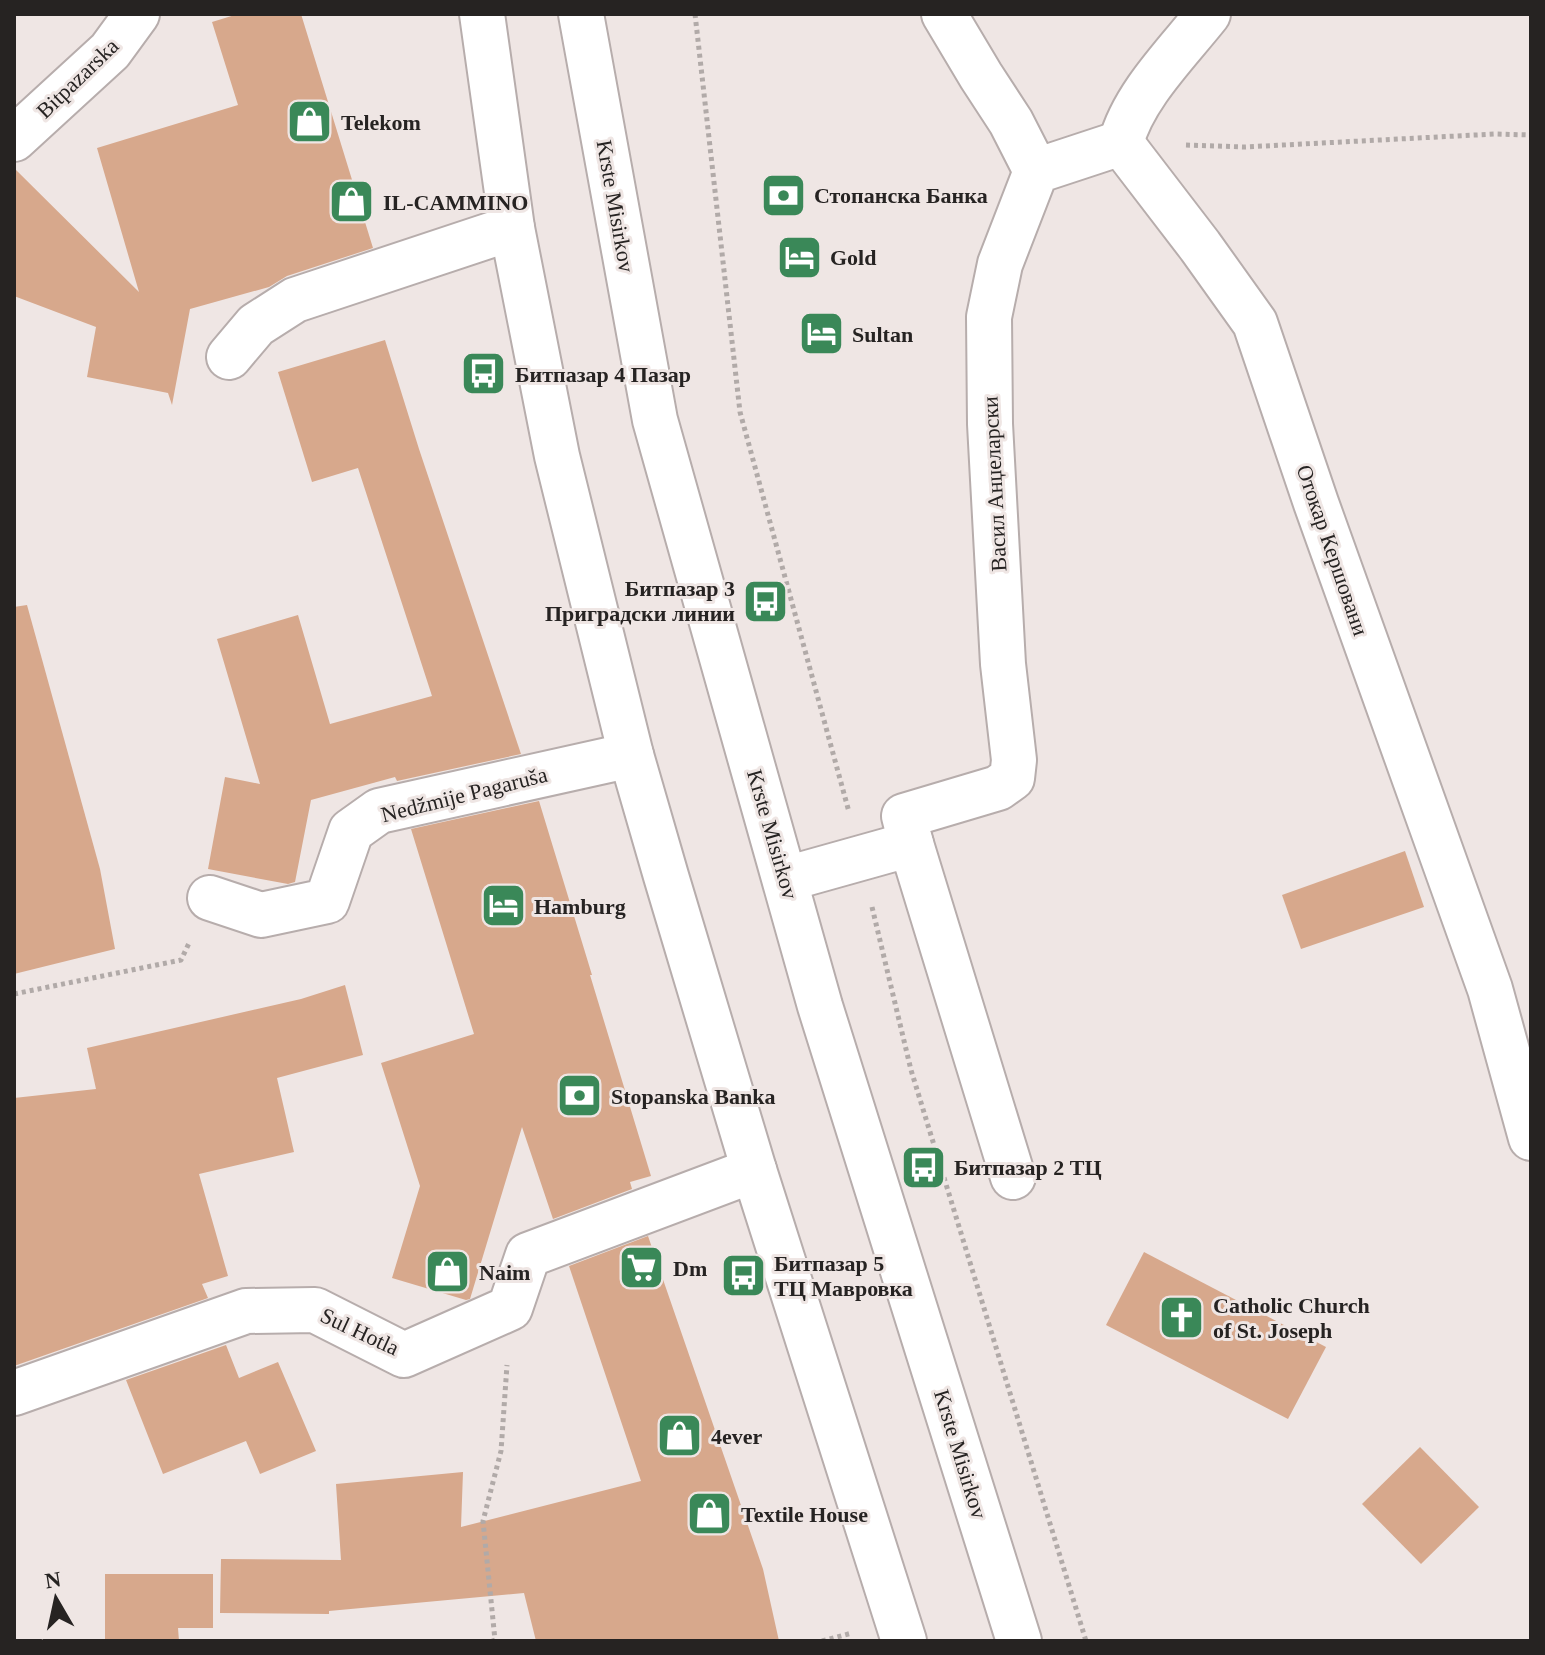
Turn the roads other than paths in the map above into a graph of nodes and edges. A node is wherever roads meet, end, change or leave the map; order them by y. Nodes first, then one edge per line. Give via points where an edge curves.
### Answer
1 (137, 14) edge
2 (482, 14) edge
3 (581, 14) edge
4 (944, 14) edge
5 (1208, 14) edge
6 (14, 139) edge
7 (1121, 143) junction
8 (1036, 171) junction
9 (512, 228) junction
10 (229, 357) dead end
11 (631, 755) junction
12 (907, 830) junction
13 (786, 879) junction
14 (210, 898) road end
15 (1531, 1138) edge
16 (754, 1170) junction
17 (1013, 1177) dead end
18 (14, 1393) edge
19 (904, 1641) edge
20 (1019, 1641) edge

1 - 6 street, Bitpazarska via 110,51
2 - 9 street
3 - 13 street, Krste Misirkov via 655,420
4 - 8 street
5 - 7 street via 1149,88
7 - 8 street
7 - 15 street, Отокар Кершовани via 1255,323 1490,989
8 - 12 street, Васил Анџеларски via 1000,264 989,317 990,424 1012,778
9 - 10 street via 295,300 256,325
9 - 11 street via 557,456
11 - 14 street, Nedžmije Pagaruša via 379,811 351,831 327,901 261,915
11 - 16 street
12 - 13 street via 861,858
12 - 17 street
13 - 20 street, Krste Misirkov via 820,1006
16 - 18 street, Sul Hotla via 528,1255 510,1308 404,1355 315,1310 246,1311
16 - 19 street

